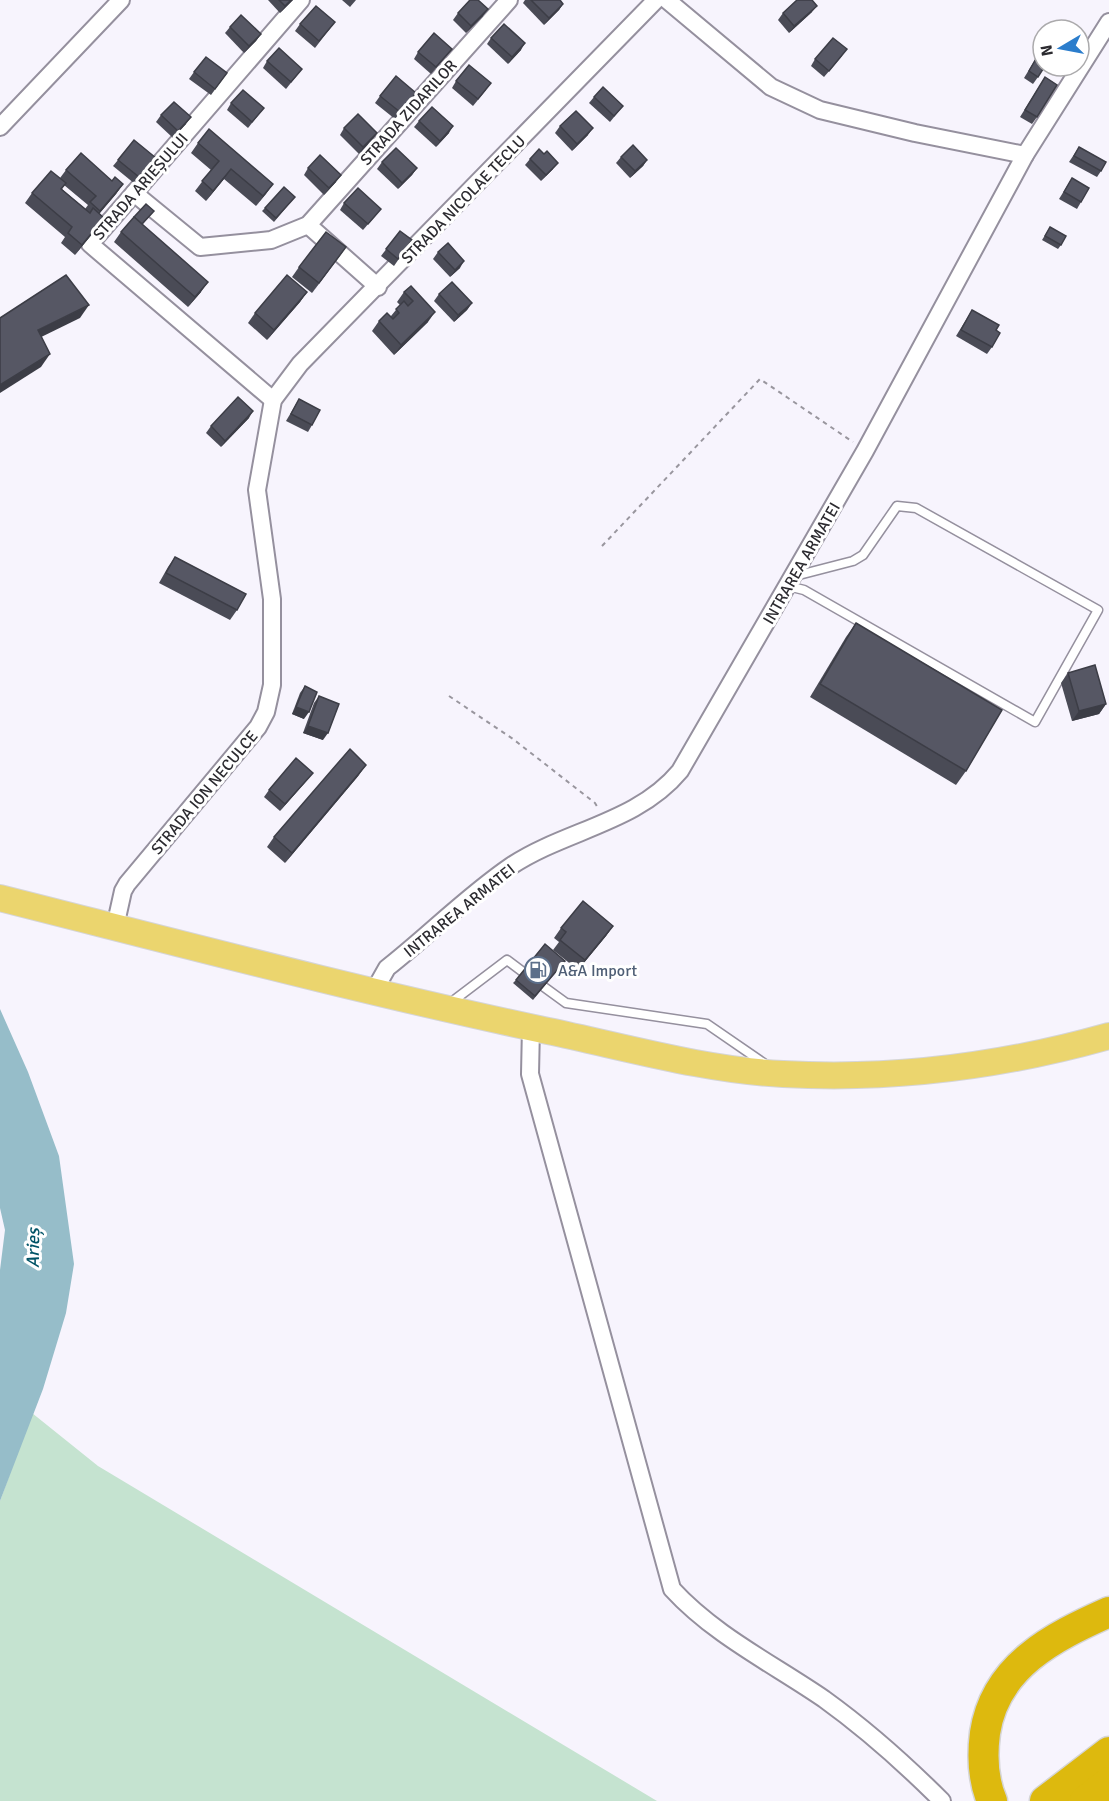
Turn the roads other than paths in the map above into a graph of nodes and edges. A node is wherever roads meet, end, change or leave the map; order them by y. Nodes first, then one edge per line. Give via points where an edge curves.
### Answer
1 (121, 0) edge
2 (301, 0) edge
3 (509, 0) edge
4 (656, 0) edge
5 (667, 0) edge
6 (1109, 22) edge
7 (0, 127) edge
8 (1025, 155) junction
9 (134, 193) junction
10 (308, 225) junction
11 (378, 287) junction
12 (273, 400) junction
13 (791, 581) junction
14 (0, 898) edge
15 (115, 927) junction
16 (523, 972) edge
17 (544, 987) edge
18 (374, 991) junction
19 (444, 1009) junction
20 (531, 1027) junction
21 (1109, 1036) edge
22 (781, 1074) junction
23 (1109, 1612) edge
24 (1109, 1752) edge
25 (1109, 1782) edge
26 (1066, 1795) edge
27 (942, 1801) edge
28 (992, 1801) edge

1 - 7 street
2 - 9 street, STRADA ARIEȘULUI
3 - 10 street, STRADA ZIDARILOR
4 - 11 street, STRADA NICOLAE TECLU
5 - 8 street via 771,87 820,110
6 - 8 street, INTRAREA ARMATEI
8 - 13 street, INTRAREA ARMATEI
9 - 10 street, STRADA ZIDARILOR via 200,247 271,240
9 - 12 street, STRADA ARIEȘULUI via 90,242 91,248
10 - 11 street
11 - 12 street, STRADA NICOLAE TECLU via 300,364
12 - 15 street, STRADA ION NECULCE via 256,490 272,599 272,685 266,712 127,884
13 - 13 lane via 1035,722 1098,610 916,508 897,506 863,555
13 - 18 street, INTRAREA ARMATEI via 667,787 606,823 511,866 387,968
14 - 15 main road
15 - 18 main road
16 - 19 lane via 507,960
17 - 22 lane via 566,1003 707,1024
18 - 19 main road
19 - 20 main road
20 - 22 main road via 709,1065
20 - 27 street via 530,1074 672,1589 693,1612 890,1749
21 - 22 main road via 969,1068 874,1075
23 - 28 highway via 1045,1643 1010,1675 995,1698 983,1749
24 - 26 highway
25 - 26 highway

